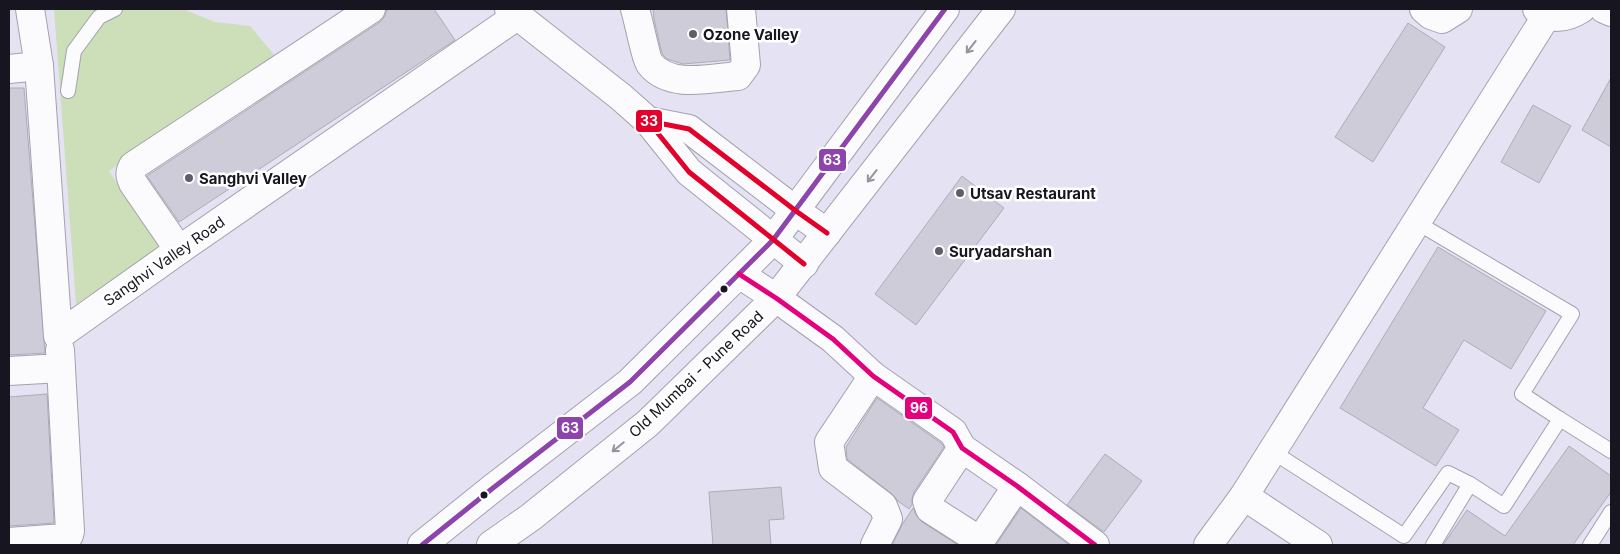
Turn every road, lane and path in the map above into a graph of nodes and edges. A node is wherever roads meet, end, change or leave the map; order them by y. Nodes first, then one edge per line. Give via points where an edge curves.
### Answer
1 (30, 9) edge
2 (115, 9) edge
3 (371, 9) edge
4 (635, 9) edge
5 (741, 9) edge
6 (945, 9) edge
7 (1001, 9) edge
8 (1424, 9) edge
9 (1458, 9) edge
10 (1581, 9) edge
11 (1604, 9) edge
12 (513, 12) edge
13 (1542, 12) edge
14 (1611, 12) edge
15 (649, 64) junction
16 (39, 66) junction
17 (9, 69) edge
18 (68, 91) dead end
19 (621, 97) junction
20 (648, 121) junction
21 (796, 211) junction
22 (1416, 222) junction
23 (827, 233) junction
24 (773, 240) junction
25 (179, 250) junction
26 (804, 264) junction
27 (739, 274) junction
28 (776, 298) junction
29 (58, 336) junction
30 (61, 368) junction
31 (9, 371) edge
32 (873, 376) junction
33 (1560, 419) junction
34 (962, 448) junction
35 (1611, 451) edge
36 (1273, 452) junction
37 (1470, 484) junction
38 (1017, 486) junction
39 (1244, 496) junction
40 (1611, 512) edge
41 (9, 542) edge
42 (498, 543) edge
43 (422, 545) edge
44 (874, 545) edge
45 (1095, 545) edge
46 (1208, 545) edge
47 (1318, 545) edge
48 (1433, 545) edge
49 (1590, 545) edge

1 - 16 street
2 - 18 lane via 100,16 74,51
3 - 25 street via 130,171 133,183
4 - 15 street
5 - 15 street via 746,65 738,76 681,80 662,74
6 - 21 street
7 -> 23 street, Old Mumbai - Pune Road
8 - 9 street via 1442,19
10 - 13 street via 1571,15 1556,17
11 - 14 street
12 - 19 street
12 - 25 street, Sanghvi Valley Road
13 - 22 street
15 - 19 street
16 - 17 street
16 - 29 street
19 - 20 street
20 - 21 street via 689,129
20 - 24 street via 689,172
21 - 23 street
21 - 24 street
22 - 33 lane via 1572,314 1522,394
22 - 36 street
23 - 26 street, Old Mumbai - Pune Road
24 - 26 street
24 - 27 street
25 - 29 street, Sanghvi Valley Road
26 - 28 street, Old Mumbai - Pune Road
27 - 28 street
27 - 43 street via 630,382
28 - 32 street via 833,339
28 -> 42 street, Old Mumbai - Pune Road via 648,422
29 - 30 street
30 - 31 street
30 - 41 street via 69,535
32 - 34 street via 953,432
32 - 44 street via 829,442 833,468 883,506 888,519
33 - 35 lane
33 - 37 lane via 1504,506
34 - 38 street
34 - 38 street via 927,501 930,509 974,537 982,538
36 - 37 lane via 1404,536 1448,473
36 - 39 street
37 - 48 lane
38 - 45 street
39 - 46 street
39 - 47 street
40 - 49 lane

